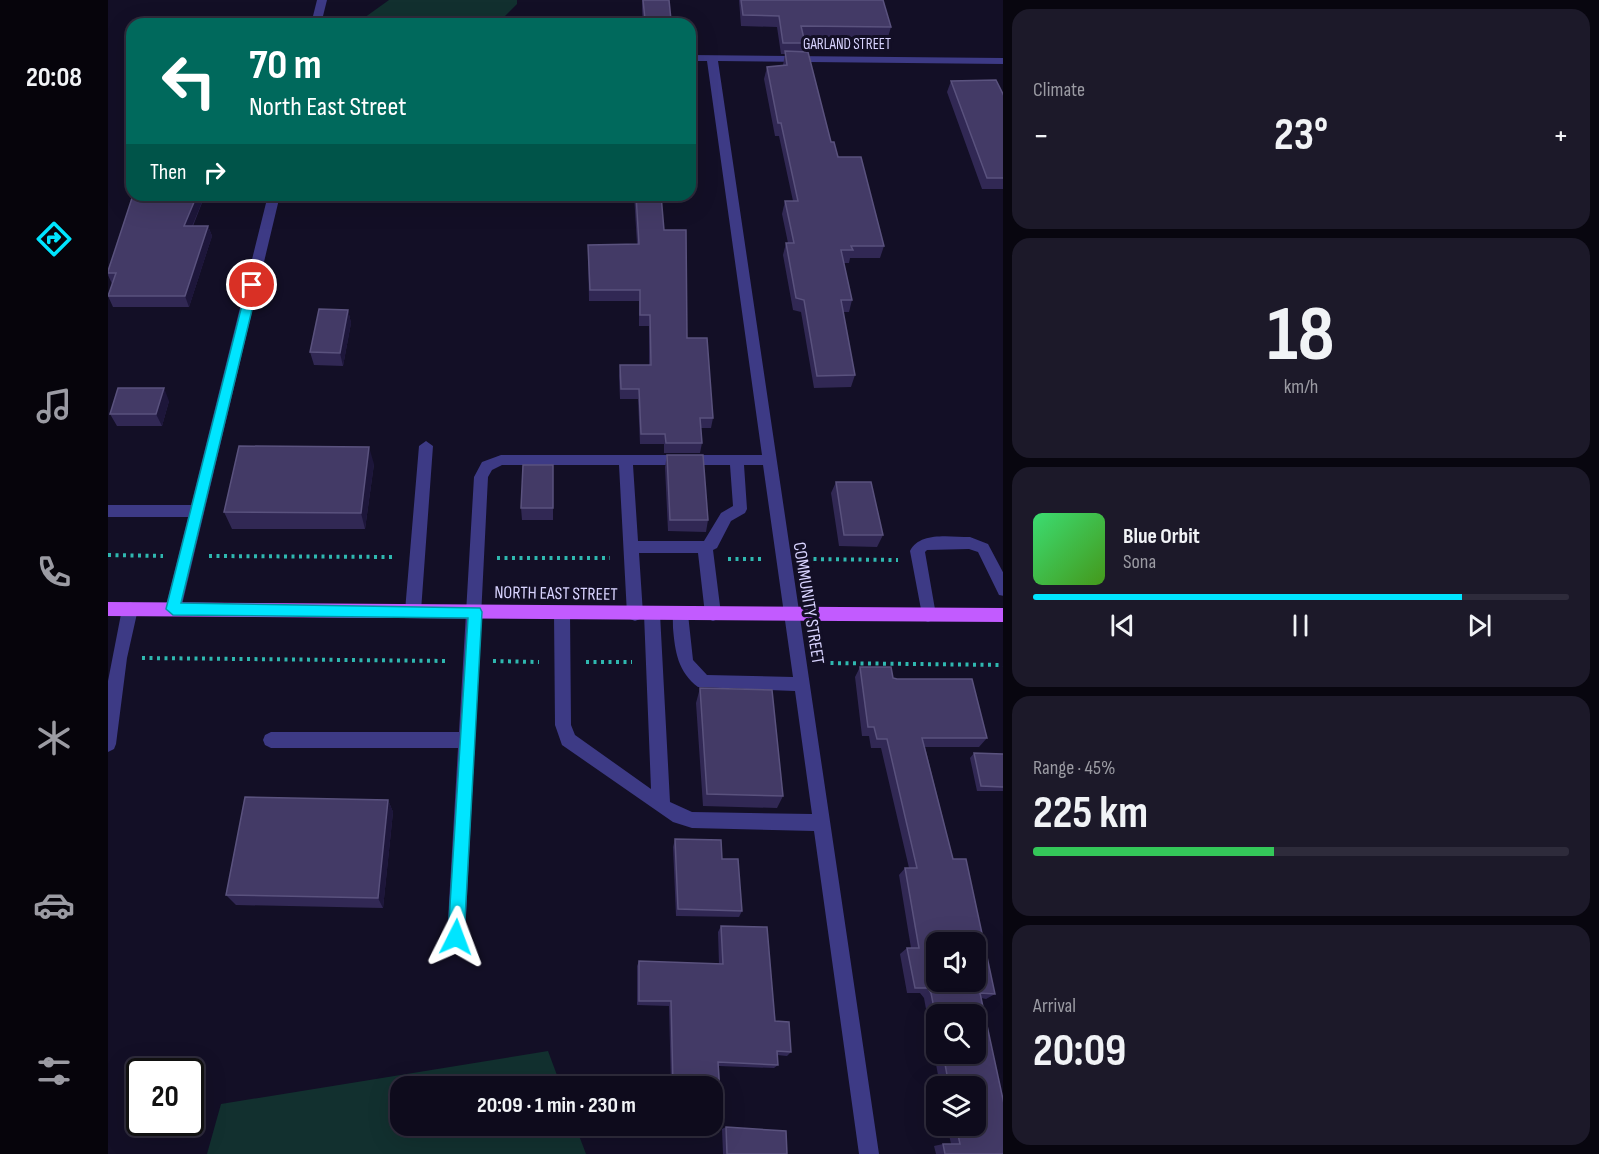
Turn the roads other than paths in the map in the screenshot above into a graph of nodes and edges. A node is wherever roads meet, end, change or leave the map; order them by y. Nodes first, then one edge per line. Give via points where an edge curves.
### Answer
1 (322, 0) edge
2 (318, 18) edge
3 (696, 58) edge
4 (712, 58) junction
5 (1003, 61) edge
6 (273, 201) edge
7 (426, 446) dead end
8 (626, 460) junction
9 (737, 460) junction
10 (768, 460) junction
11 (197, 511) junction
12 (109, 513) edge
13 (632, 553) junction
14 (706, 553) junction
15 (1003, 588) edge
16 (108, 609) edge
17 (130, 609) junction
18 (173, 609) junction
19 (413, 611) junction
20 (476, 612) junction
21 (562, 613) junction
22 (635, 614) junction
23 (652, 614) junction
24 (680, 614) junction
25 (713, 614) junction
26 (790, 615) junction
27 (928, 615) junction
28 (1003, 615) edge
29 (802, 684) junction
30 (271, 740) dead end
31 (467, 740) junction
32 (108, 744) edge
33 (663, 807) junction
34 (822, 823) junction
35 (456, 937) dead end
36 (869, 1154) edge

1 - 2 street
3 - 4 street, GARLAND STREET
4 - 5 street, GARLAND STREET
4 - 10 street, COMMUNITY STREET
6 - 11 street
7 - 19 street
8 - 9 street
8 - 13 street
8 - 20 street via 501,460 488,466 481,477
9 - 10 street
9 - 14 street via 740,509 726,517
10 - 26 street, COMMUNITY STREET
11 - 12 street
11 - 18 street
13 - 14 street
13 - 22 street
14 - 25 street
15 - 27 street via 983,548 970,543 923,544 917,551
16 - 17 main road, NORTH EAST STREET
17 - 18 main road, NORTH EAST STREET
17 - 32 street
18 - 19 main road, NORTH EAST STREET
19 - 20 main road, NORTH EAST STREET
20 - 21 main road, NORTH EAST STREET
20 - 31 street
21 - 22 main road, NORTH EAST STREET
21 - 33 street via 563,725 568,740
22 - 23 main road, NORTH EAST STREET
23 - 24 main road, NORTH EAST STREET
23 - 33 street
24 - 25 main road, NORTH EAST STREET
24 - 29 street via 684,662 690,674 704,682
25 - 26 main road, NORTH EAST STREET
26 - 27 main road, NORTH EAST STREET
26 - 29 street, COMMUNITY STREET
27 - 28 main road, NORTH EAST STREET
29 - 34 street, COMMUNITY STREET
30 - 31 street
31 - 35 street
33 - 34 street via 692,820
34 - 36 street, COMMUNITY STREET

